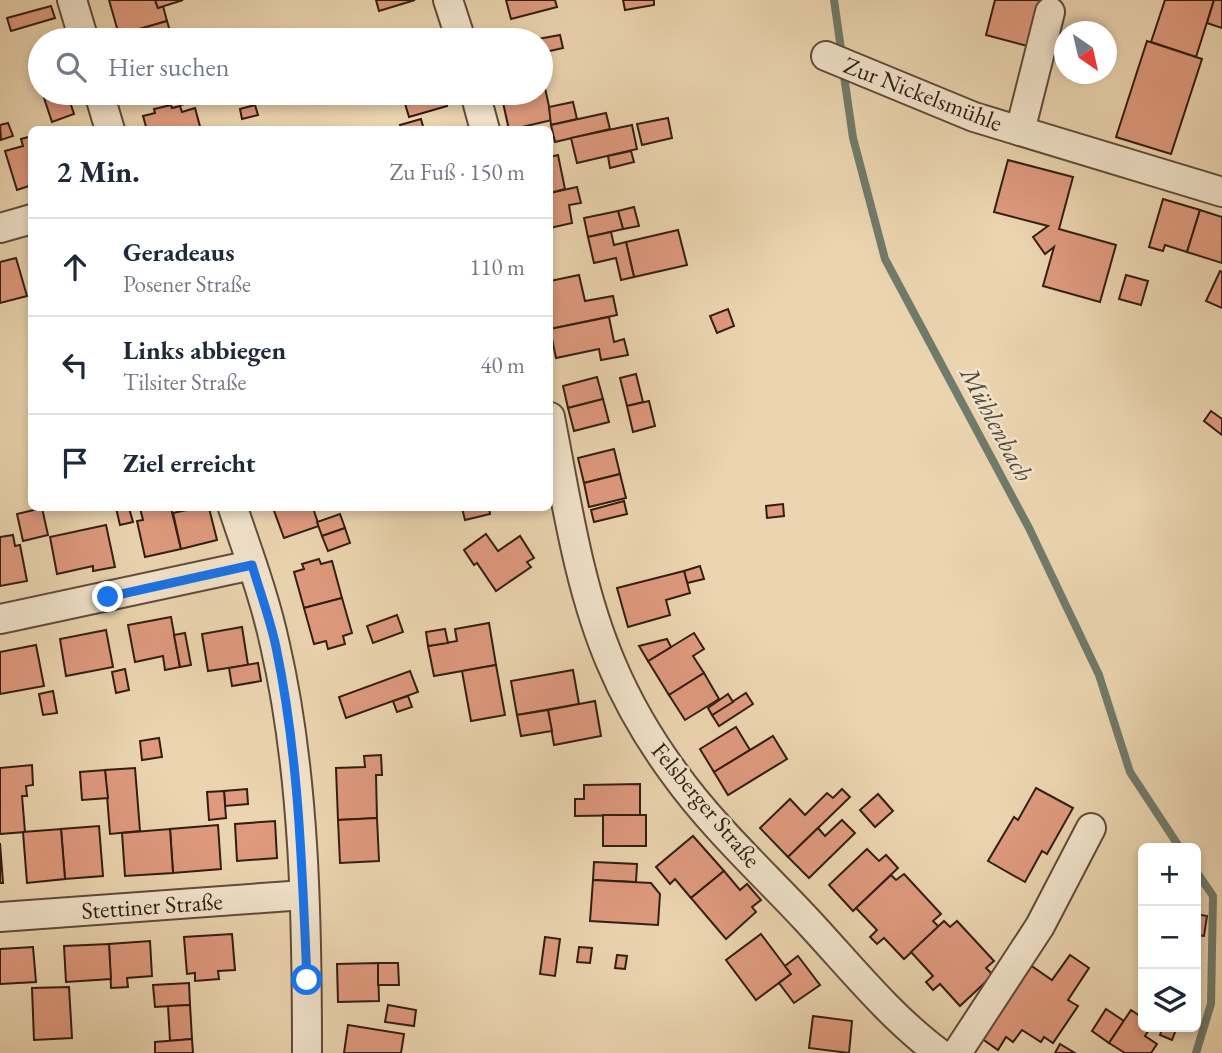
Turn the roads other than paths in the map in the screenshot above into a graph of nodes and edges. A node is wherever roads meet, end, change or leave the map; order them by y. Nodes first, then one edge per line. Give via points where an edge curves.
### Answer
1 (72, 0) edge
2 (448, 0) edge
3 (1050, 12) dead end
4 (80, 28) edge
5 (457, 28) edge
6 (826, 56) dead end
7 (103, 105) edge
8 (478, 105) edge
9 (109, 126) edge
10 (484, 126) edge
11 (1020, 131) junction
12 (1222, 192) edge
13 (28, 220) edge
14 (0, 229) edge
15 (553, 432) edge
16 (234, 511) edge
17 (252, 565) junction
18 (0, 619) edge
19 (1091, 828) dead end
20 (303, 895) junction
21 (0, 917) edge
22 (307, 1053) edge
23 (939, 1053) edge
24 (957, 1053) edge

1 - 4 street
2 - 5 street
3 - 11 street, Zur Nickelsmühle
6 - 11 street, Zur Nickelsmühle via 974,117
7 - 9 street
8 - 10 street
11 - 12 street, Zur Nickelsmühle
13 - 14 street
15 - 23 street, Felsberger Straße via 595,617 611,663 651,740 708,815 887,1006
16 - 17 street
17 - 18 street
17 - 20 street via 275,644 288,715
19 - 24 street via 1040,926
20 - 21 street, Stettiner Straße
20 - 22 street

